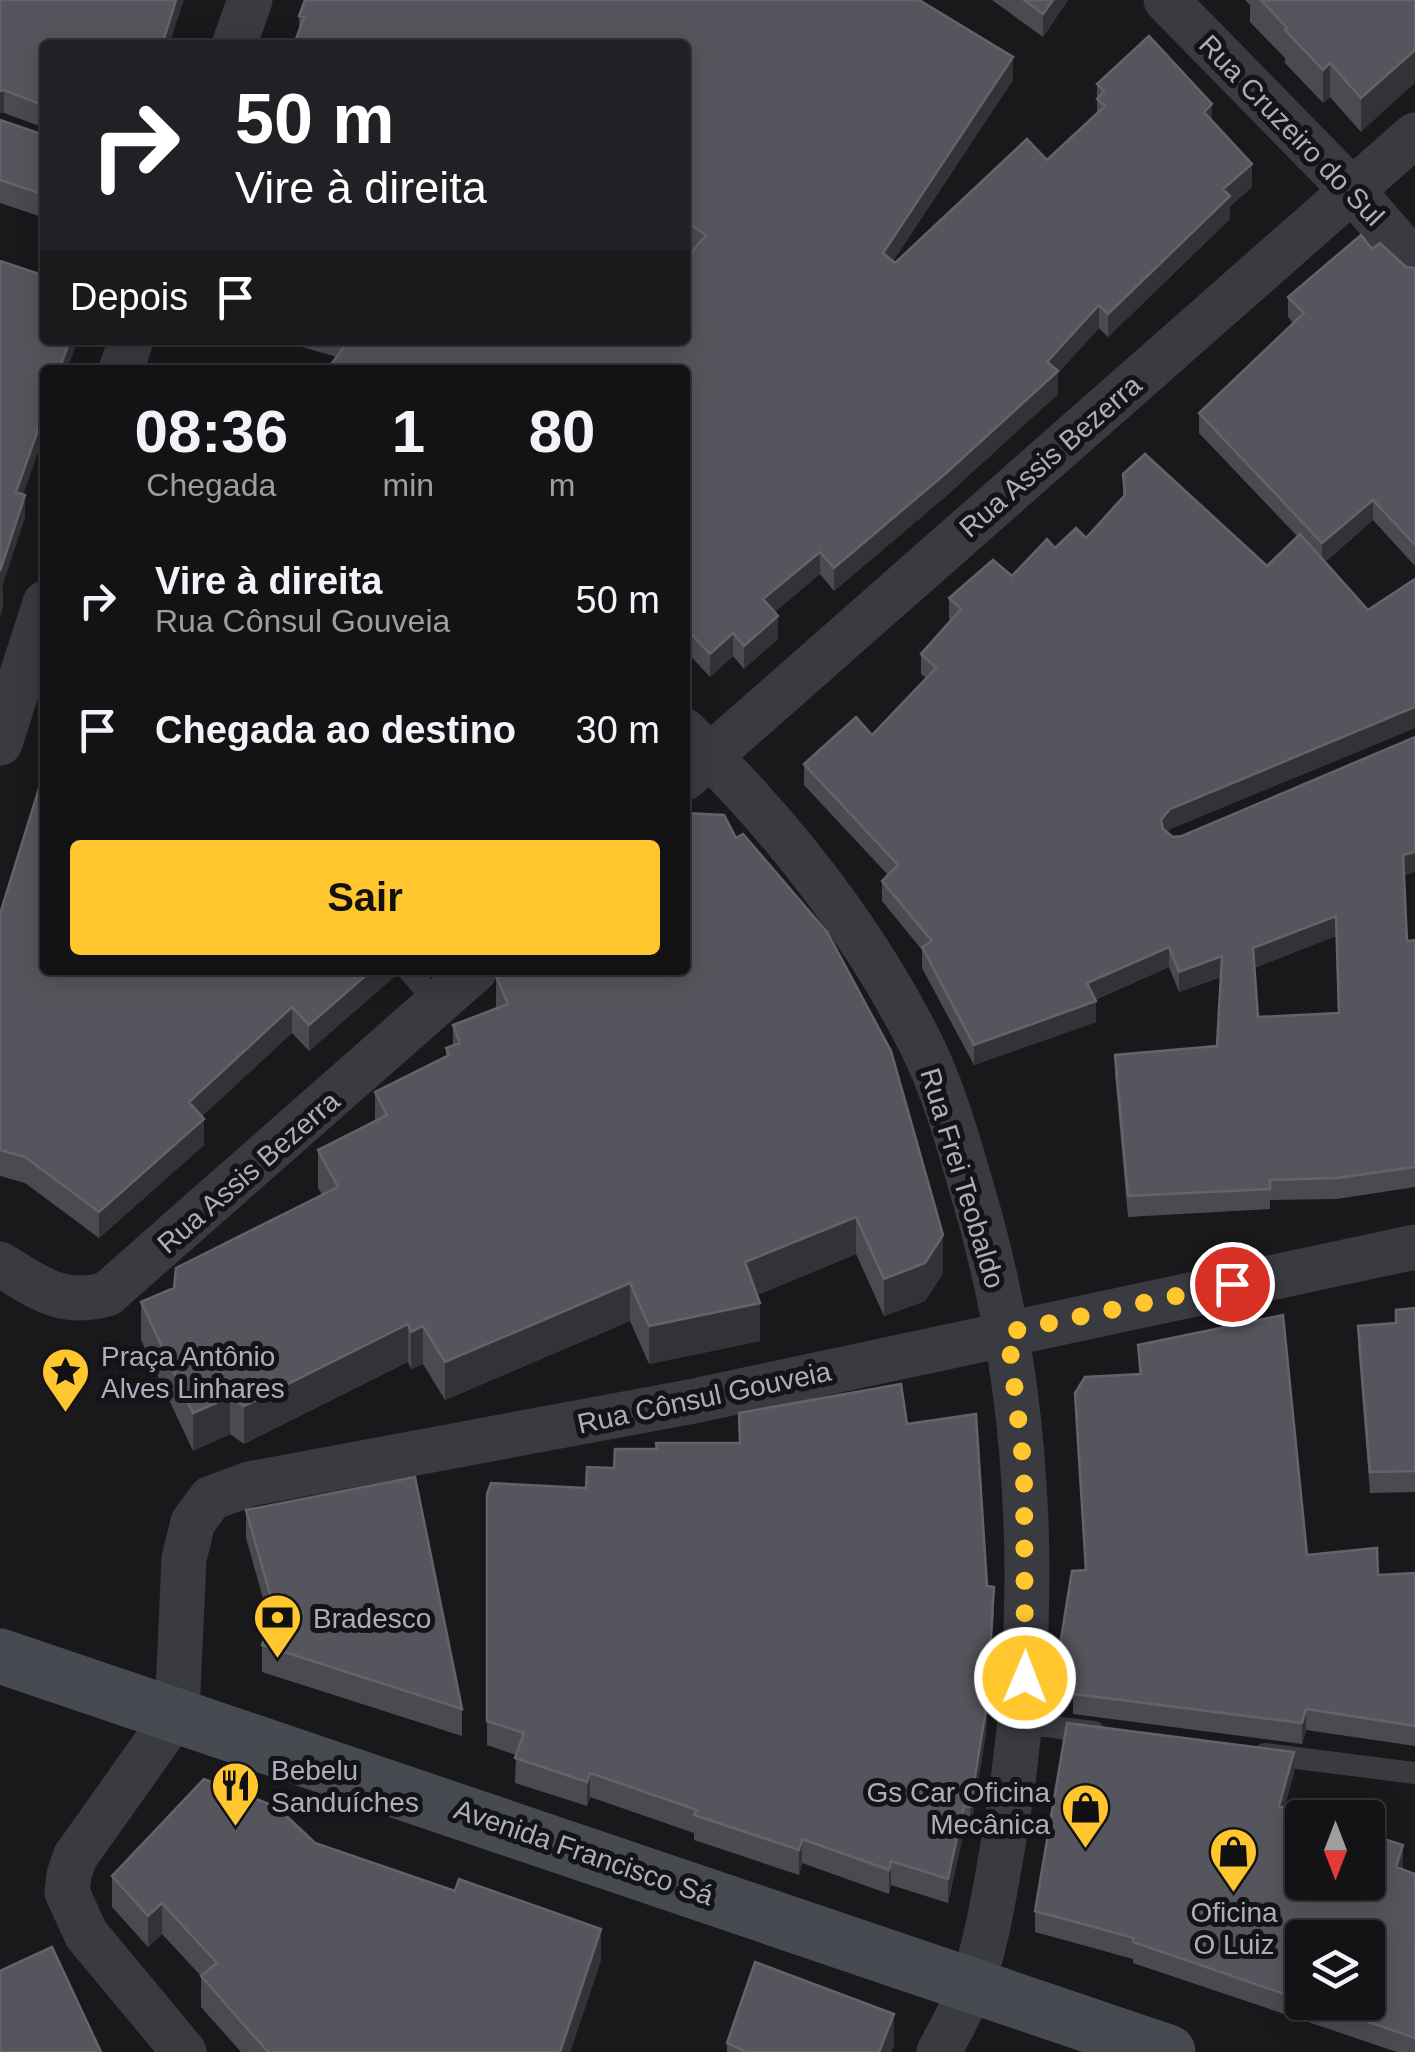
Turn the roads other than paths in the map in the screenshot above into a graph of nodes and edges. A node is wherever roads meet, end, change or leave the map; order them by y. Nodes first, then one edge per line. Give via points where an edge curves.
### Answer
1 (250, 0) edge
2 (1166, 0) edge
3 (236, 40) edge
4 (1415, 135) edge
5 (1352, 190) junction
6 (1415, 263) edge
7 (40, 617) edge
8 (2, 726) edge
9 (693, 755) edge
10 (412, 975) edge
11 (470, 975) edge
12 (438, 1004) junction
13 (1415, 1247) edge
14 (0, 1264) edge
15 (1008, 1332) junction
16 (0, 1656) edge
17 (177, 1713) junction
18 (1021, 1723) junction
19 (1119, 1736) edge
20 (1238, 1750) edge
21 (1415, 1773) edge
22 (972, 1985) junction
23 (184, 2052) edge
24 (939, 2052) edge
25 (1168, 2052) edge

1 - 3 street
2 - 5 street, Rua Cruzeiro do Sul
4 - 5 street, Rua Assis Bezerra
5 - 6 street, Rua Cruzeiro do Sul
5 - 9 street, Rua Assis Bezerra
7 - 8 street
9 - 15 street, Rua Frei Teobaldo via 809,870 884,978 922,1047 980,1212
10 - 12 lane
11 - 12 street, Rua Assis Bezerra
12 - 14 street, Rua Assis Bezerra via 108,1294 52,1297
13 - 15 street, Rua Cônsul Gouveia
15 - 17 street, Rua Cônsul Gouveia via 694,1401 226,1490 199,1509 186,1541
15 - 18 street, Rua Frei Teobaldo via 1027,1536
16 - 17 main road, Avenida Francisco Sá
17 - 22 main road, Avenida Francisco Sá
17 - 23 street via 75,1857 67,1892 100,1955
18 - 19 lane
18 - 22 street, Rua Frei Teobaldo
20 - 21 lane
22 - 24 street, Rua Frei Teobaldo
22 - 25 main road, Avenida Francisco Sá

